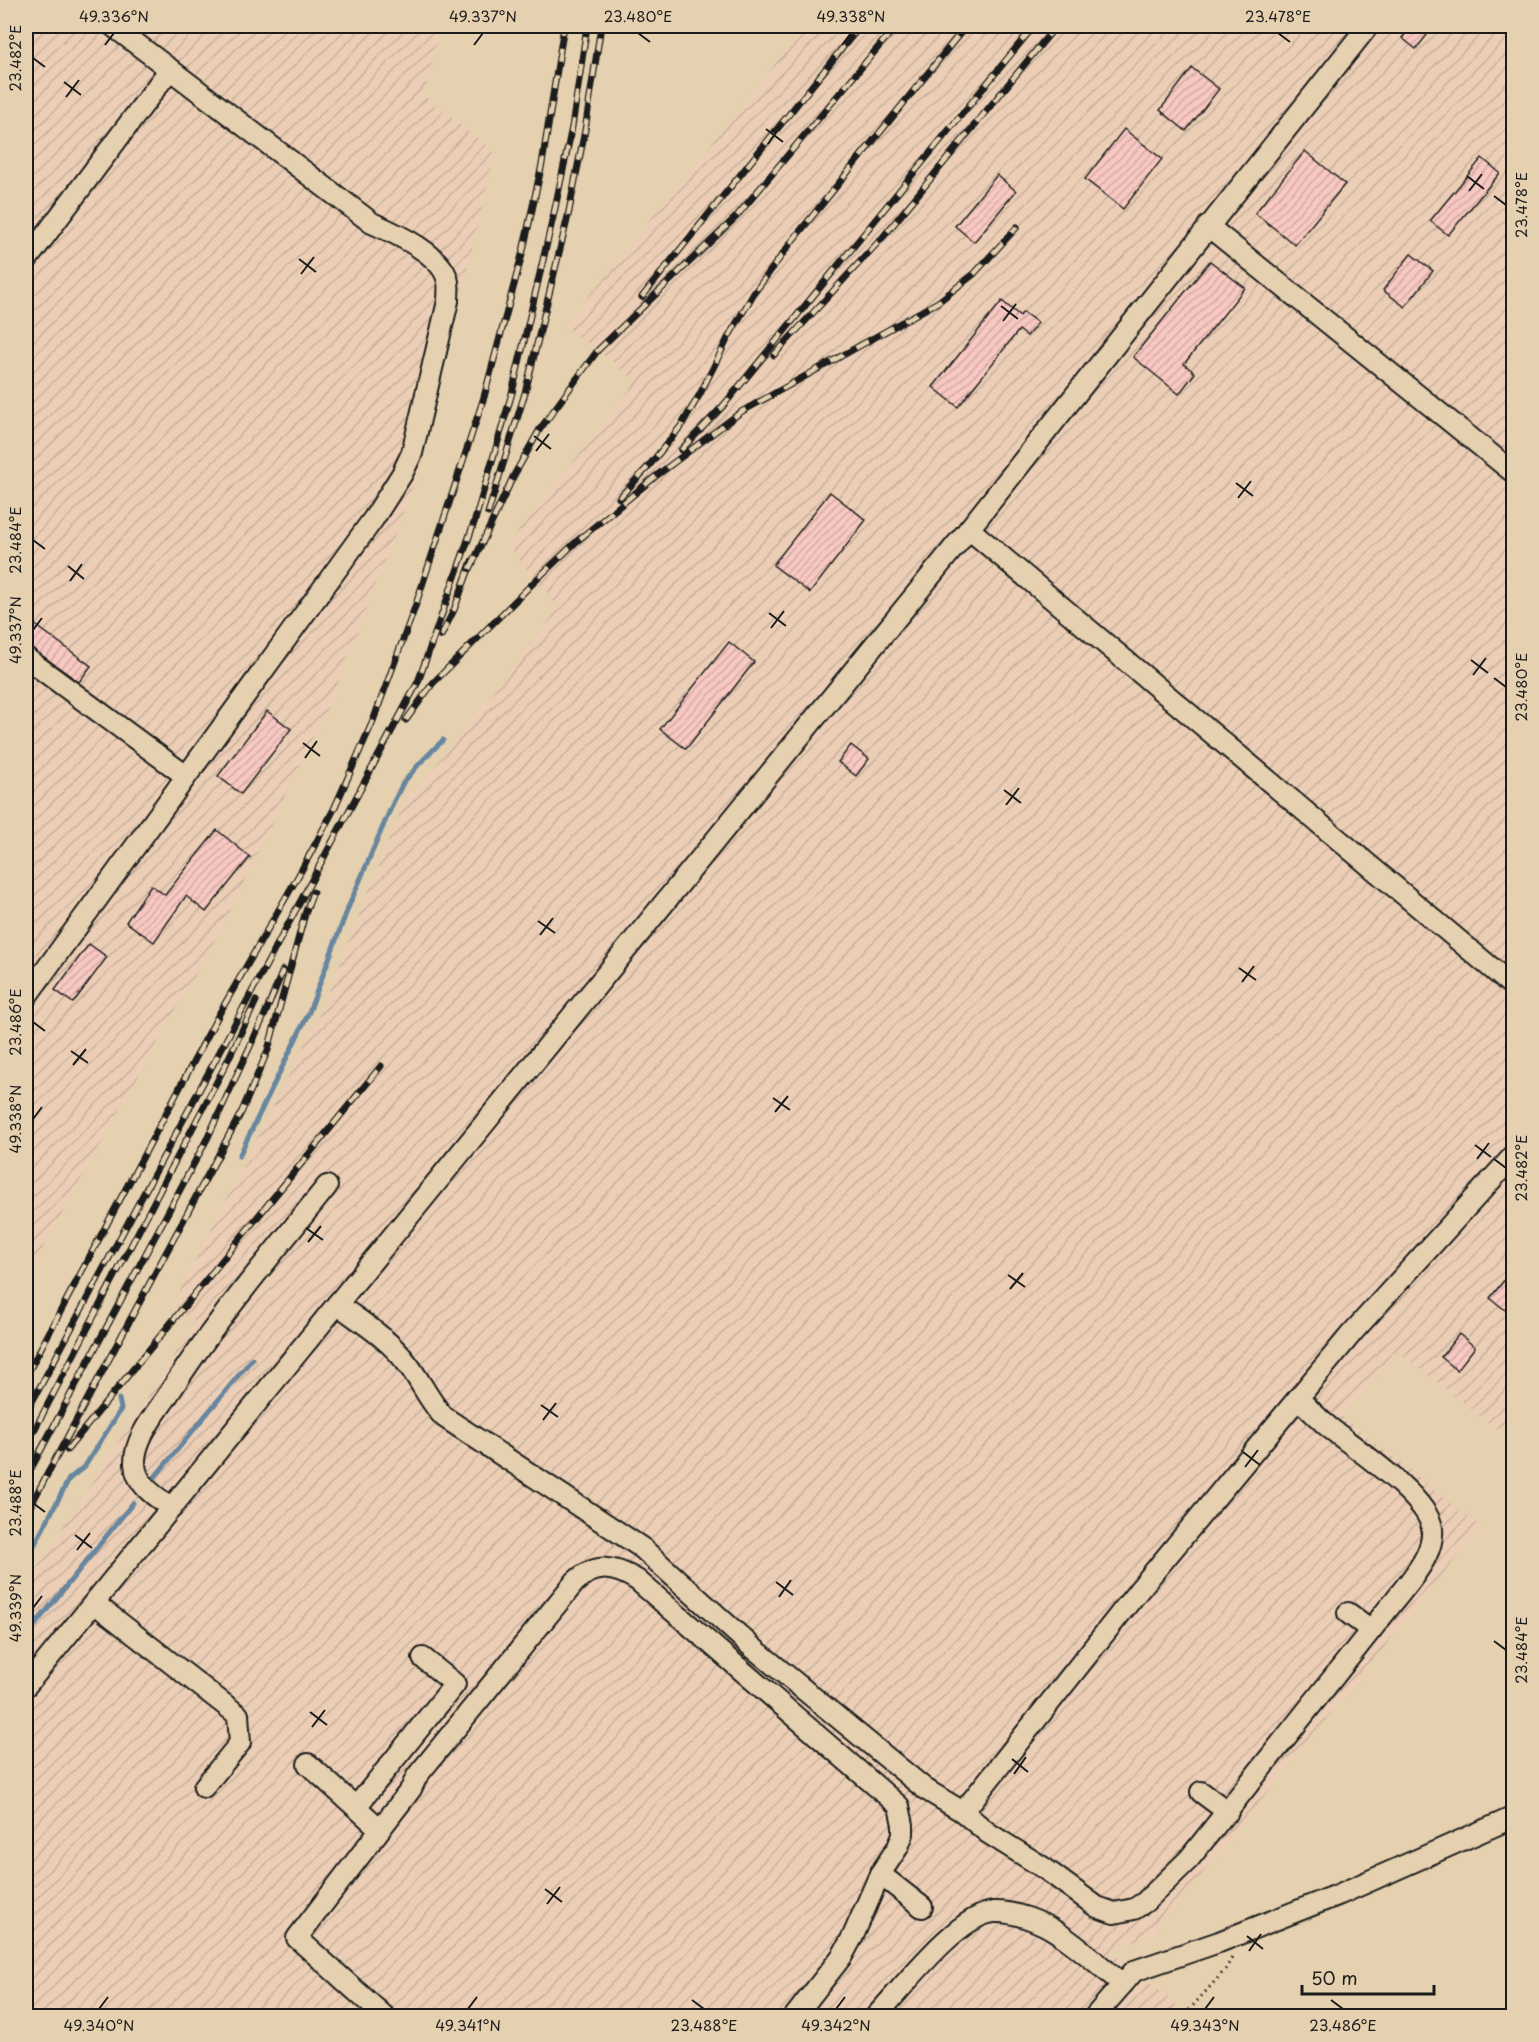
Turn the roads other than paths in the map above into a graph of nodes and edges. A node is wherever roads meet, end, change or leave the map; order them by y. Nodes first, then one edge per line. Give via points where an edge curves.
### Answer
1 (113, 26) edge
2 (1368, 26) edge
3 (170, 69) junction
4 (1208, 226) junction
5 (26, 261) edge
6 (1514, 473) edge
7 (969, 529) junction
8 (26, 658) edge
9 (186, 776) junction
10 (1514, 987) edge
11 (26, 997) edge
12 (1514, 1155) edge
13 (327, 1186) dead end
14 (337, 1304) junction
15 (1298, 1398) junction
16 (172, 1508) junction
17 (94, 1603) junction
18 (1348, 1613) dead end
19 (1371, 1630) junction
20 (423, 1658) dead end
21 (26, 1686) edge
22 (308, 1764) dead end
23 (204, 1787) dead end
24 (1201, 1792) dead end
25 (356, 1807) junction
26 (963, 1812) junction
27 (1228, 1812) junction
28 (1514, 1817) edge
29 (380, 1829) junction
30 (880, 1874) junction
31 (922, 1907) dead end
32 (1123, 1984) junction
33 (384, 2016) edge
34 (795, 2016) edge
35 (876, 2016) edge
36 (1095, 2016) edge

1 - 3 lane
2 - 4 lane
3 - 5 lane
3 - 9 lane via 372,223 398,234 429,255 448,281 448,301 412,453 402,474 374,519
4 - 6 lane
4 - 7 lane
7 - 10 lane
7 - 14 lane
8 - 9 lane
9 - 11 lane
12 - 15 lane
13 - 16 lane via 214,1327 143,1435 135,1455 136,1472 150,1492
14 - 16 lane
14 - 26 lane via 397,1351 444,1417 642,1548 819,1703 925,1789
15 - 19 lane via 1417,1500 1430,1519 1432,1540 1421,1566
15 - 26 lane
16 - 17 lane
17 - 21 lane
17 - 23 lane via 238,1715 240,1743
18 - 19 lane
19 - 27 lane
20 - 25 lane via 455,1683
22 - 25 lane
24 - 27 lane
25 - 29 lane
26 - 27 lane via 1089,1902 1114,1913 1134,1909 1157,1892
28 - 32 lane via 1340,1894 1134,1971
29 - 30 lane via 417,1776 575,1582 591,1570 609,1568 637,1580 893,1799 902,1814 903,1834
29 - 33 lane via 297,1938
30 - 31 lane
30 - 34 lane via 842,1956
32 - 35 lane via 1058,1933 1022,1917 993,1912 974,1918 951,1936
32 - 36 lane

